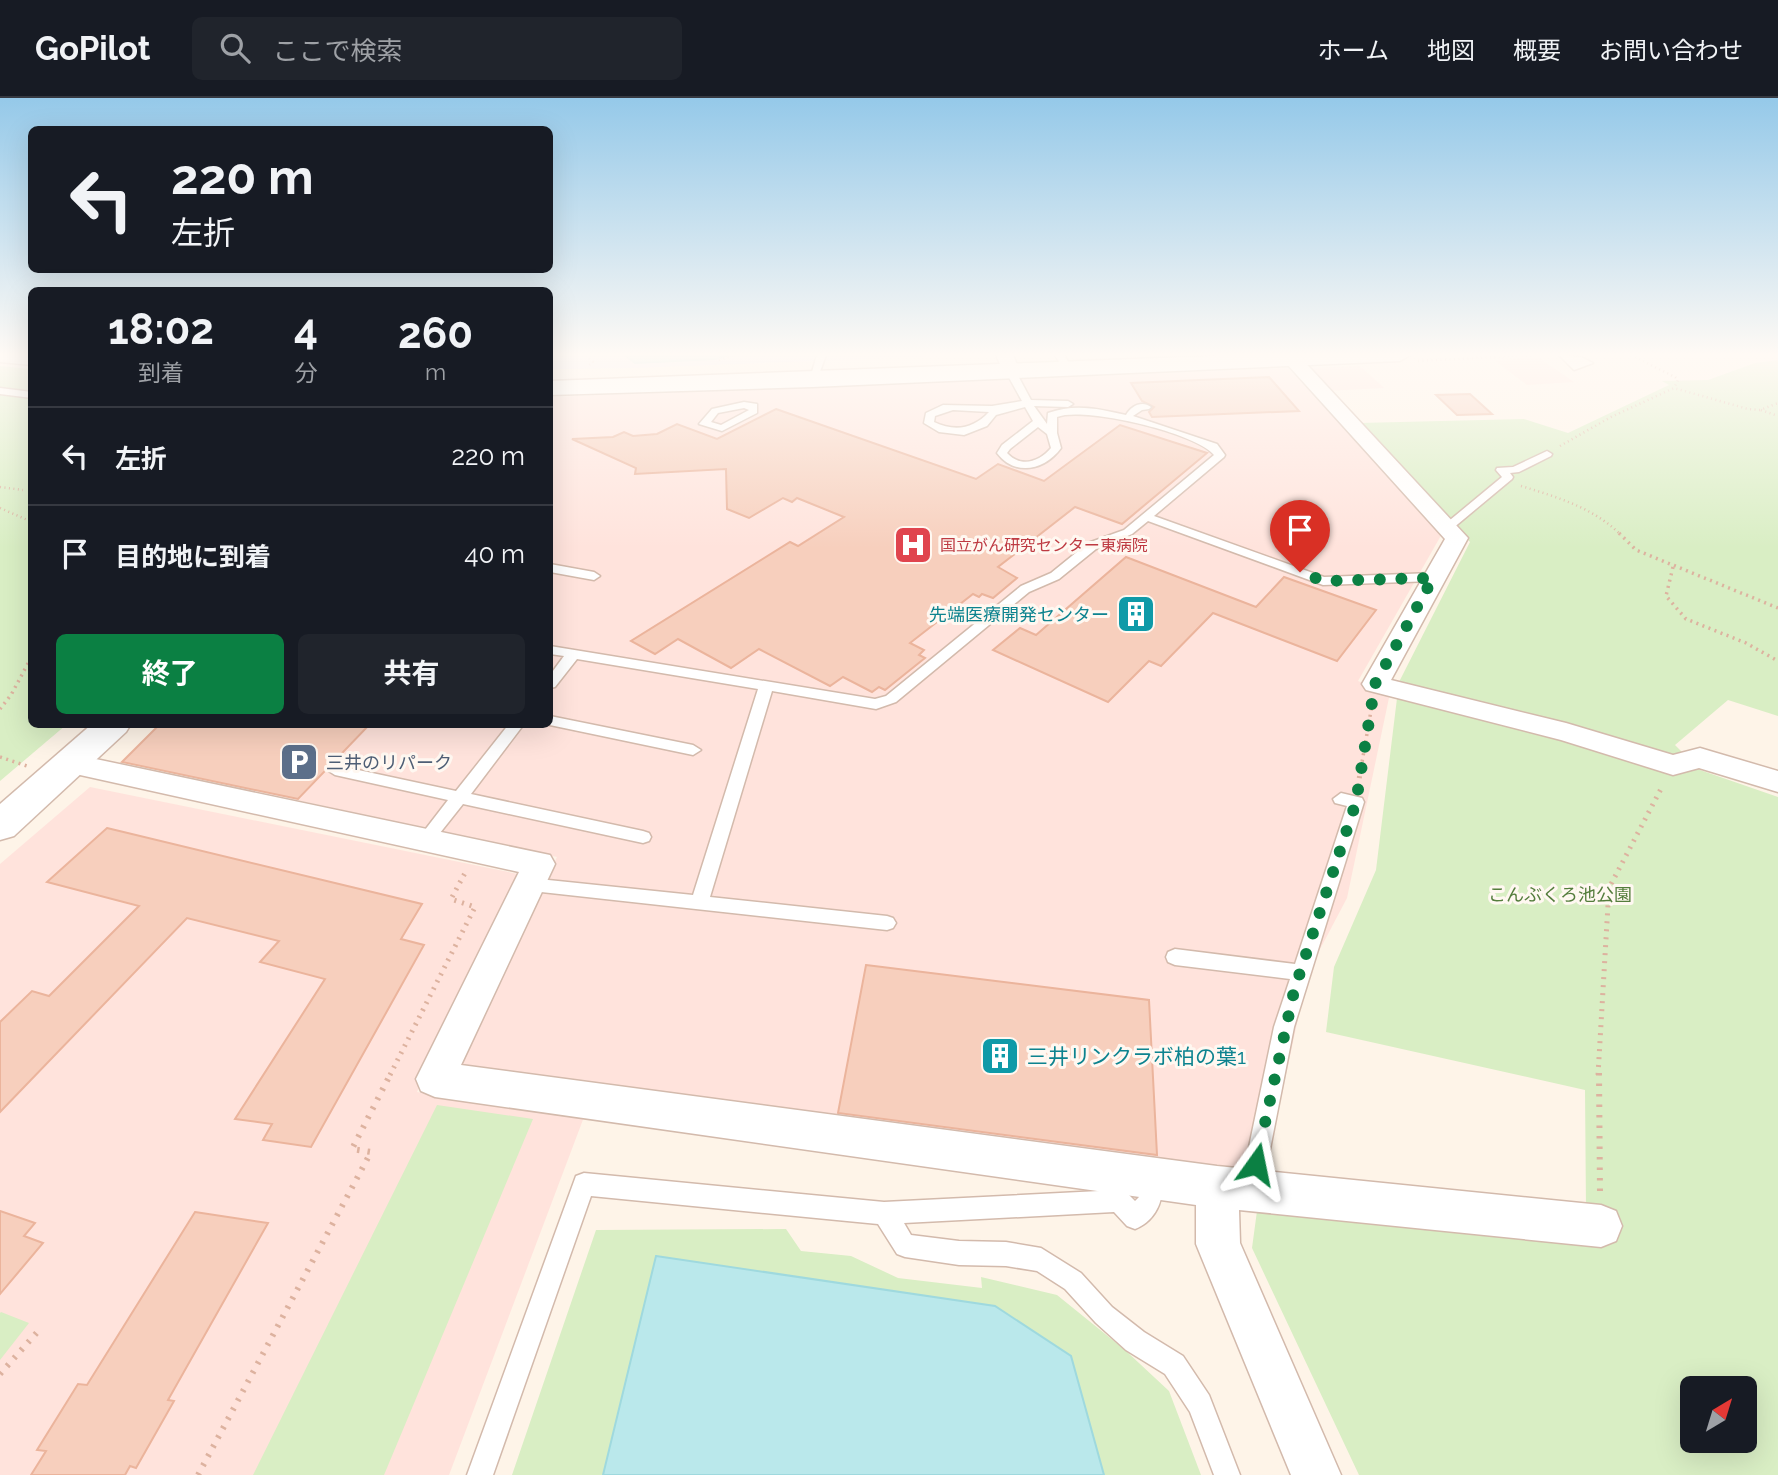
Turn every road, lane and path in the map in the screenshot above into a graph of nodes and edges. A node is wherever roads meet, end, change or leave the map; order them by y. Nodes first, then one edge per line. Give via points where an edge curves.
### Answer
1 (929, 419) edge
2 (987, 419) edge
3 (1036, 419) edge
4 (1052, 419) edge
5 (1132, 419) edge
6 (1143, 419) edge
7 (1348, 419) edge
8 (1607, 419) edge
9 (1038, 422) junction
10 (1164, 428) junction
11 (1052, 433) junction
12 (1547, 454) joint
13 (1504, 481) junction
14 (1, 486) edge
15 (23, 490) dead end
16 (0, 508) edge
17 (1147, 517) junction
18 (28, 520) edge
19 (1448, 527) junction
20 (1673, 567) junction
21 (553, 569) edge
22 (594, 576) dead end
23 (1433, 578) junction
24 (1778, 608) edge
25 (553, 651) edge
26 (573, 654) junction
27 (1778, 661) edge
28 (28, 663) edge
29 (553, 680) edge
30 (1375, 684) junction
31 (766, 687) junction
32 (0, 709) edge
33 (553, 723) edge
34 (110, 728) edge
35 (514, 728) edge
36 (693, 750) dead end
37 (0, 757) edge
38 (72, 764) junction
39 (1673, 765) junction
40 (31, 768) dead end
41 (335, 770) dead end
42 (1778, 782) edge
43 (460, 797) junction
44 (1348, 800) joint
45 (0, 826) edge
46 (643, 837) dead end
47 (426, 839) junction
48 (477, 850) junction
49 (529, 885) junction
50 (699, 903) junction
51 (887, 923) dead end
52 (1175, 957) dead end
53 (1300, 972) junction
54 (1151, 1178) junction
55 (1234, 1189) junction
56 (884, 1213) junction
57 (1601, 1226) joint
58 (40, 1329) dead end
59 (0, 1374) edge
60 (198, 1475) edge
61 (480, 1475) edge
62 (1227, 1475) edge
63 (1316, 1475) edge

1 - 2 lane via 943,430 964,432
3 - 9 lane
4 - 11 lane
5 - 10 lane
6 - 10 lane
7 - 19 street
8 - 12 path
9 - 11 lane
9 - 11 lane via 1006,447 1002,453 1007,460 1036,465 1056,448
10 - 17 lane via 1213,446 1220,455
12 - 13 lane via 1515,470 1502,470 1508,477
13 - 19 lane
13 - 20 path via 1565,500 1606,520 1636,550
14 - 15 path
16 - 18 path
17 - 23 lane via 1323,581
17 - 31 lane via 1128,532 1092,546 1055,576 1025,589 891,699 876,704
19 - 23 street via 1457,538
20 - 24 path
20 - 27 path via 1666,596 1686,619
21 - 22 lane
23 - 30 street
25 - 26 lane
26 - 29 lane
26 - 31 lane
28 - 32 path
30 - 39 street via 1566,732
30 - 44 path
31 - 50 lane
33 - 36 lane
34 - 38 street
35 - 43 lane
37 - 40 path
38 - 45 street
38 - 47 street
39 - 42 street via 1700,758
39 - 57 path via 1609,888 1598,1082
41 - 43 lane
43 - 46 lane
43 - 47 lane
44 - 53 lane
47 - 48 street
48 - 49 street via 539,864
48 - 60 path via 451,899 475,907 352,1149 370,1152
49 - 50 lane
49 - 54 street via 435,1079
50 - 51 lane via 832,923
52 - 53 lane
53 - 55 lane
54 - 55 street
54 - 56 lane via 1152,1200 1135,1218 1119,1201
55 - 57 street
55 - 63 street via 1217,1244
56 - 61 lane via 584,1184
56 - 62 lane via 905,1246 1041,1260 1073,1281 1104,1315 1174,1365 1199,1404
58 - 59 path

